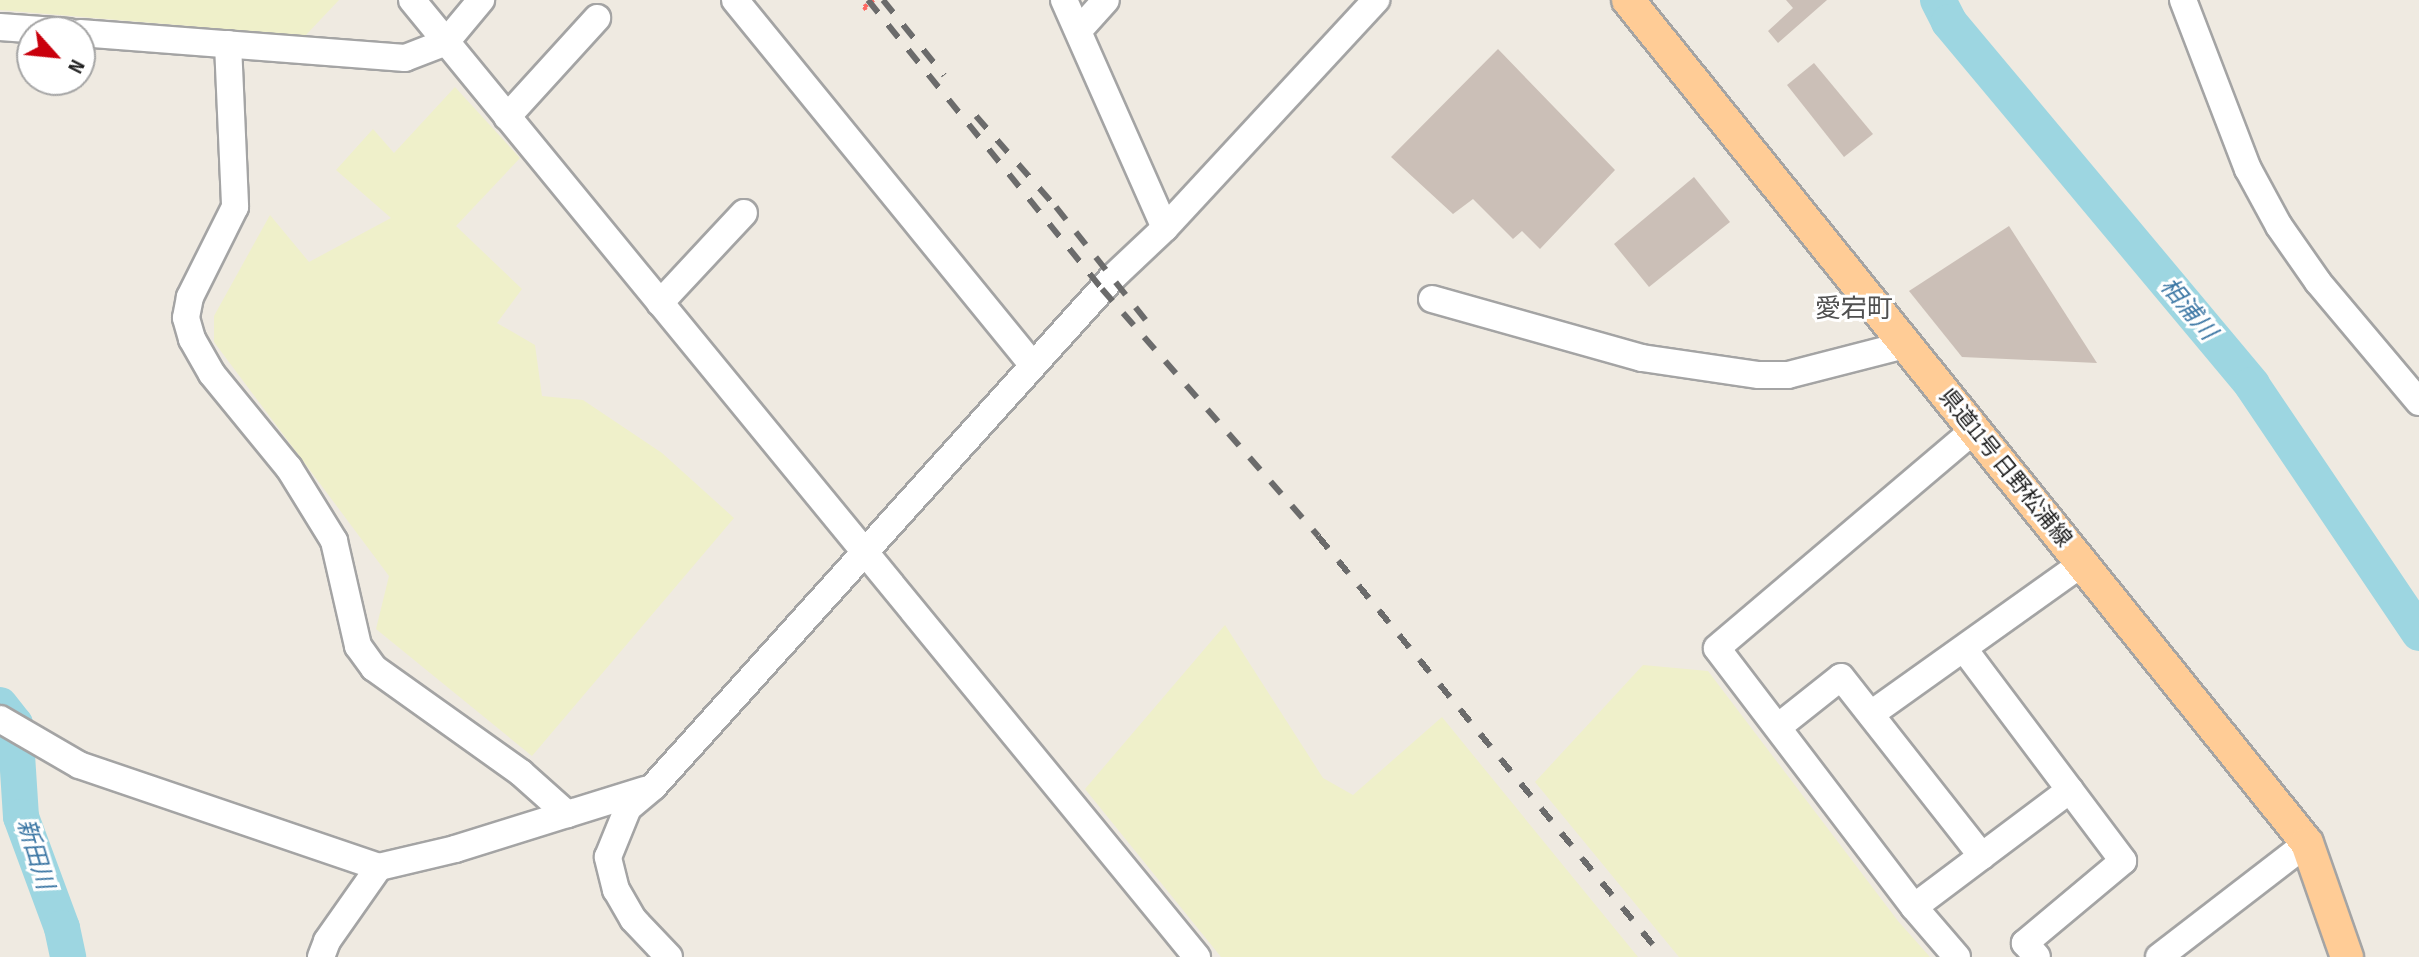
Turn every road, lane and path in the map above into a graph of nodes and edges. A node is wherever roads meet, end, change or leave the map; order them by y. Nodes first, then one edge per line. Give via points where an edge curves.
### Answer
1 (412, 0) edge
2 (481, 0) edge
3 (735, 0) edge
4 (874, 0) edge
5 (1064, 0) edge
6 (1106, 0) edge
7 (1376, 0) edge
8 (1628, 0) edge
9 (2183, 0) edge
10 (866, 10) dead end
11 (597, 18) dead end
12 (1079, 30) junction
13 (96, 34) edge
14 (446, 42) junction
15 (228, 44) junction
16 (507, 117) junction
17 (744, 213) dead end
18 (1165, 228) junction
19 (1432, 299) dead end
20 (660, 303) junction
21 (1905, 345) junction
22 (1033, 365) junction
23 (2419, 402) edge
24 (1973, 431) junction
25 (866, 552) junction
26 (2083, 563) junction
27 (1964, 649) junction
28 (1871, 714) junction
29 (0, 719) edge
30 (1778, 727) junction
31 (653, 787) junction
32 (2070, 790) junction
33 (567, 814) junction
34 (2307, 843) junction
35 (1982, 856) junction
36 (379, 867) junction
37 (1914, 907) junction
38 (321, 957) edge
39 (669, 957) edge
40 (1197, 957) edge
41 (1957, 957) edge
42 (2037, 957) edge
43 (2159, 957) edge
44 (2347, 957) edge

1 - 14 street
2 - 14 street
3 - 22 street
4 - 10 path
5 - 12 street
6 - 12 street
7 - 18 street
8 - 21 main road, 県道11号 日野松浦線
9 - 23 street via 2248,169 2279,226 2318,282
11 - 16 street
12 - 18 street
13 - 15 street
14 - 15 street via 405,58
14 - 16 street
15 - 33 street via 235,207 190,297 186,318 192,339 212,374 289,468 334,541 358,646 374,668 521,773
16 - 20 street
17 - 20 street
18 - 22 street
19 - 21 street via 1642,358 1759,375 1788,375
20 - 25 street
21 - 24 main road, 県道11号 日野松浦線
22 - 25 street
24 - 26 main road, 県道11号 日野松浦線
24 - 30 street via 1717,648
25 - 31 street
25 - 40 street
26 - 27 street
26 - 34 main road, 県道11号 日野松浦線
27 - 28 street
27 - 32 street
28 - 30 street via 1841,677
28 - 35 street
29 - 36 street via 79,765
30 - 37 street
31 - 33 street
31 - 39 street via 628,808 608,857 616,890 633,919
32 - 35 street
32 - 42 street via 2123,861 2025,943
33 - 36 street
34 - 43 street
34 - 44 main road, 県道11号 日野松浦線
35 - 37 street
36 - 38 street
37 - 41 street

